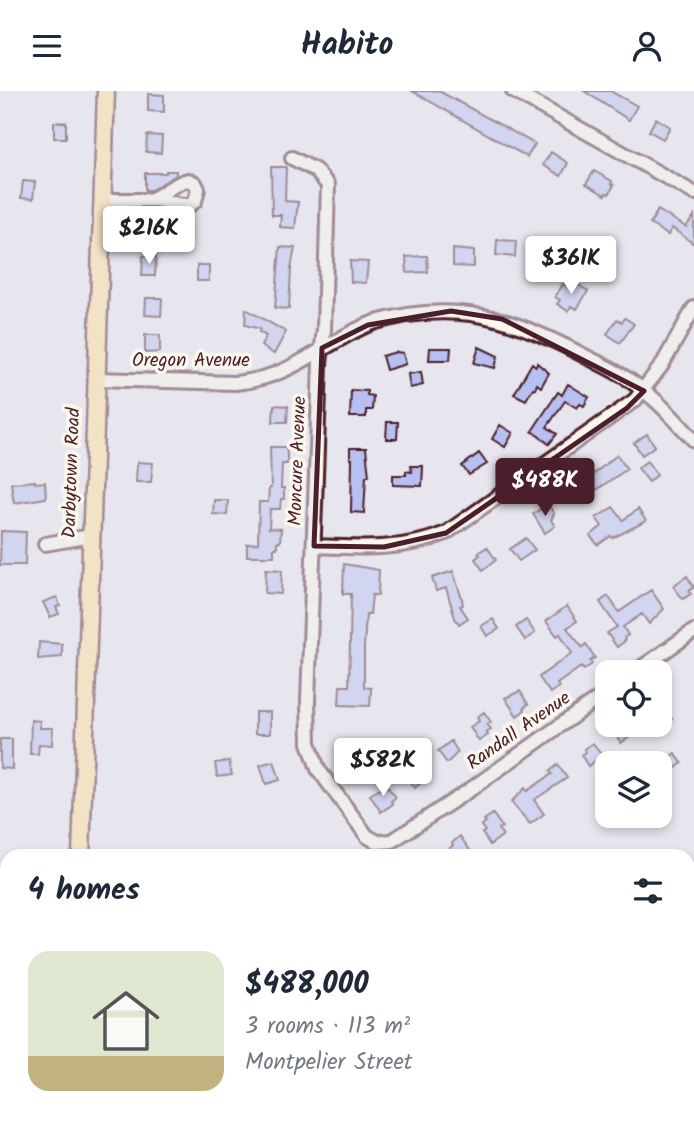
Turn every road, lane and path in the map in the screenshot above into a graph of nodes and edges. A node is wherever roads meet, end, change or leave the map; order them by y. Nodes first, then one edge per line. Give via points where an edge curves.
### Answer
1 (106, 91) edge
2 (513, 91) edge
3 (292, 158) dead end
4 (694, 193) edge
5 (102, 199) junction
6 (149, 200) dead end
7 (693, 314) edge
8 (322, 348) junction
9 (95, 379) junction
10 (644, 391) junction
11 (694, 440) edge
12 (91, 536) junction
13 (46, 544) dead end
14 (314, 546) junction
15 (694, 631) edge
16 (652, 660) edge
17 (595, 701) edge
18 (326, 781) joint
19 (81, 849) edge

1 - 5 main road, Darbytown Road
2 - 4 street
3 - 8 street, Moncure Avenue via 314,170 328,185
5 - 6 street
5 - 9 main road, Darbytown Road
7 - 10 street
8 - 9 street, Oregon Avenue via 293,367 254,381
8 - 10 street, Oregon Avenue via 368,325 399,317 451,311 481,314 528,328
8 - 14 street, Moncure Avenue
9 - 12 main road, Darbytown Road
10 - 11 street, Oregon Avenue
10 - 14 street via 627,408 446,533 394,546
12 - 13 street
12 - 19 main road, Darbytown Road
14 - 18 street, Moncure Avenue via 309,743
15 - 16 street
17 - 18 street, Randall Avenue via 392,841 377,842 367,836

